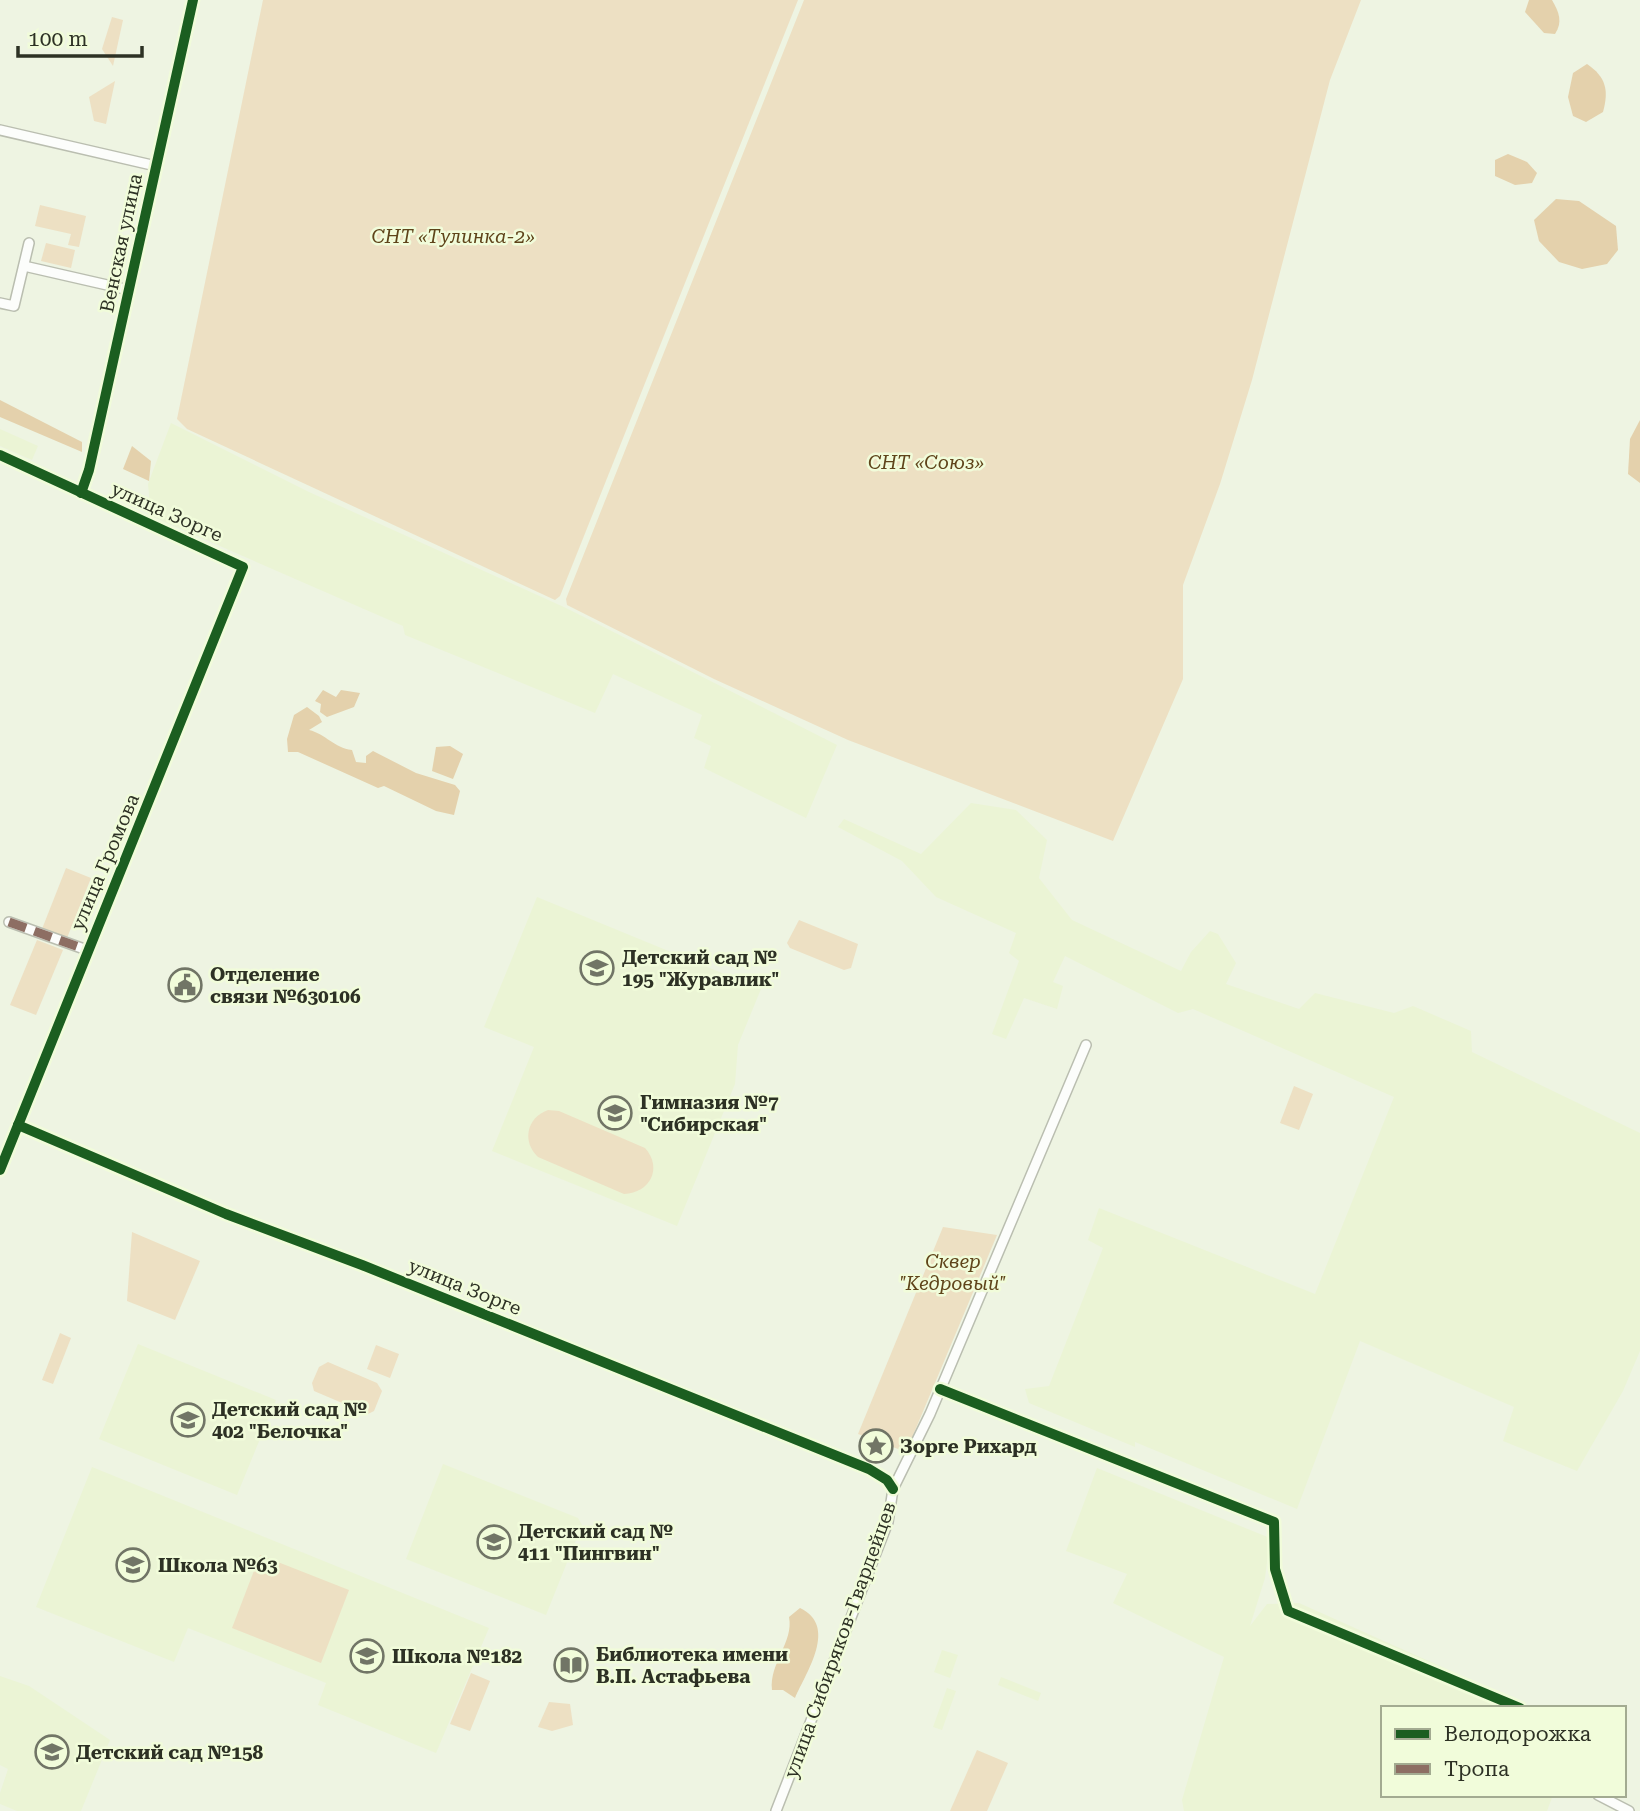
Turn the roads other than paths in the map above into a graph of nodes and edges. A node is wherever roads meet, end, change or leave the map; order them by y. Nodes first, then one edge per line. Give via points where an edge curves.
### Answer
1 (193, 0) edge
2 (0, 130) edge
3 (156, 166) junction
4 (29, 243) dead end
5 (24, 266) junction
6 (129, 290) junction
7 (0, 303) edge
8 (0, 455) edge
9 (81, 492) junction
10 (243, 568) joint
11 (9, 922) dead end
12 (87, 950) junction
13 (1086, 1045) dead end
14 (18, 1125) junction
15 (0, 1170) edge
16 (940, 1389) junction
17 (893, 1489) junction
18 (1515, 1706) edge
19 (1602, 1797) edge
20 (776, 1811) edge
21 (1629, 1811) edge

1 - 3 street, Венская улица
2 - 3 street
3 - 6 street, Венская улица
4 - 5 street
5 - 6 street
5 - 7 street via 14,306
6 - 9 street, Венская улица
8 - 9 street, улица Зорге
9 - 10 street, улица Зорге
10 - 12 street, улица Громова
11 - 12 street
12 - 14 street, улица Громова
13 - 16 street, улица Сибиряков-Гвардейцев
14 - 15 street, улица Громова
14 - 17 street, улица Зорге via 226,1214 869,1469
16 - 17 street, улица Сибиряков-Гвардейцев
16 - 18 street via 1274,1522 1275,1569 1288,1611
17 - 20 street, улица Сибиряков-Гвардейцев via 888,1522
19 - 21 street

